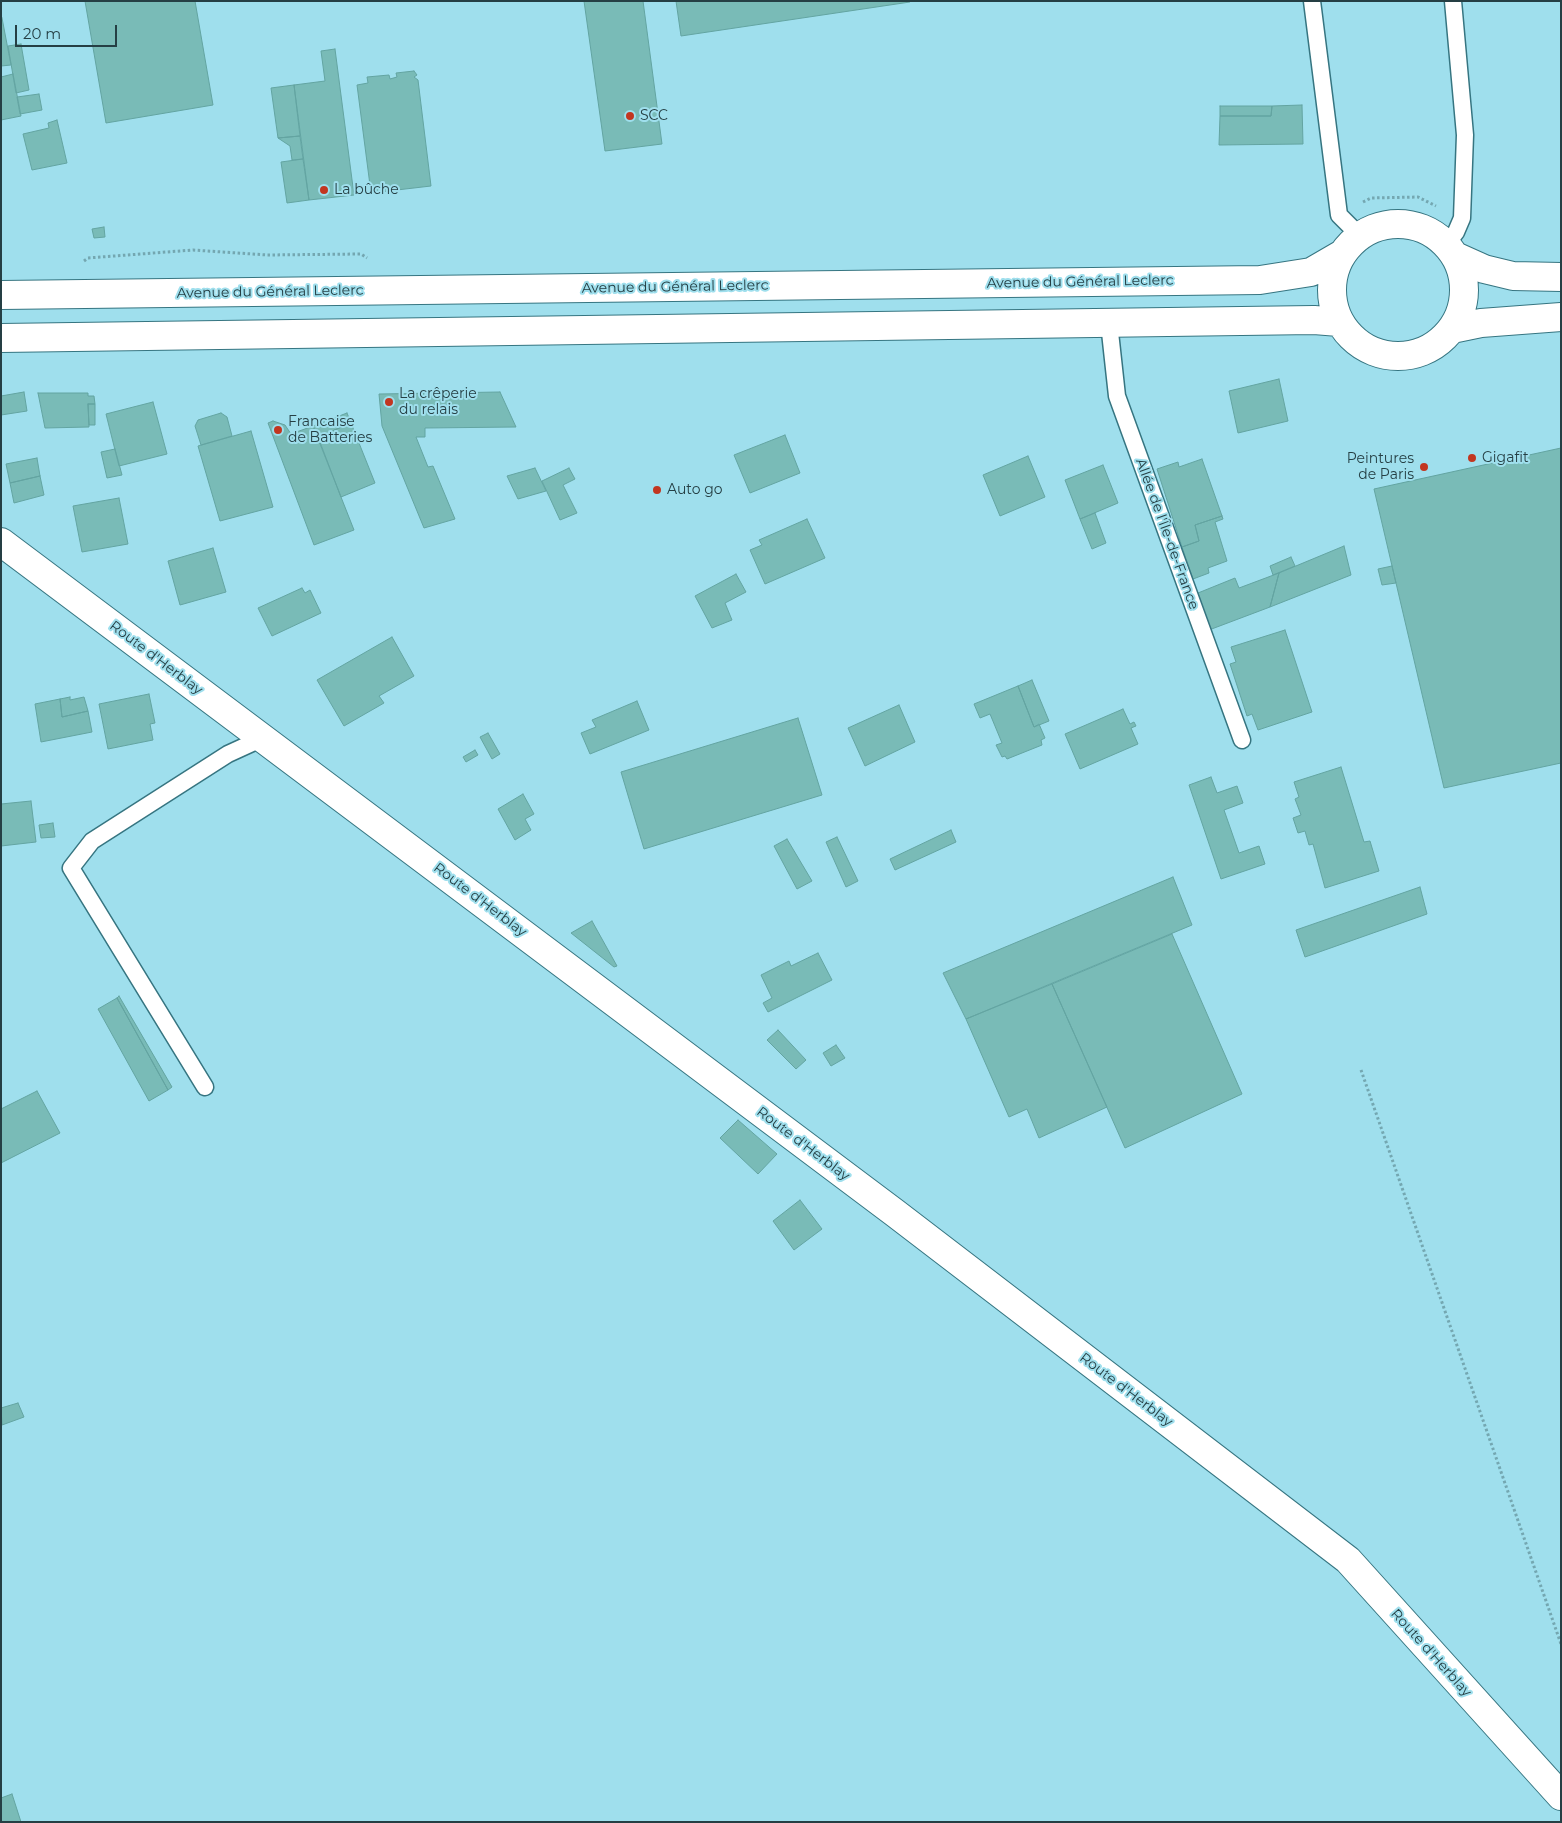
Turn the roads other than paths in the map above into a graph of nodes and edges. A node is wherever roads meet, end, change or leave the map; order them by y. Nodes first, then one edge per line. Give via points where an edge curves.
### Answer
1 (1312, 1) edge
2 (1453, 1) edge
3 (1351, 245) junction
4 (1450, 250) junction
5 (1561, 278) edge
6 (1, 295) edge
7 (1561, 317) edge
8 (1339, 322) junction
9 (1109, 323) junction
10 (1452, 329) junction
11 (1, 338) edge
12 (1, 542) edge
13 (263, 738) junction
14 (1242, 740) dead end
15 (205, 1086) dead end
16 (1561, 1796) edge

1 - 3 lane via 1339,216
2 - 4 lane via 1465,135 1462,218
3 - 4 main road, Avenue du Général Leclerc via 1384,225 1397,224 1424,229
3 - 6 main road, Avenue du Général Leclerc via 1311,272 1260,280
3 - 8 main road via 1333,276 1332,300
4 - 5 main road, Avenue du Général Leclerc via 1484,269 1513,276
4 - 10 main road via 1464,285 1459,315
7 - 10 main road via 1481,323
8 - 9 main road
8 - 10 main road via 1358,343 1382,355 1395,356 1420,352
9 - 11 main road
9 - 14 lane, Allée de l'Île-de-France via 1117,396
12 - 13 main road, Route d'Herblay
13 - 15 lane via 228,754 92,840 71,868
13 - 16 main road, Route d'Herblay via 895,1213 1348,1560

